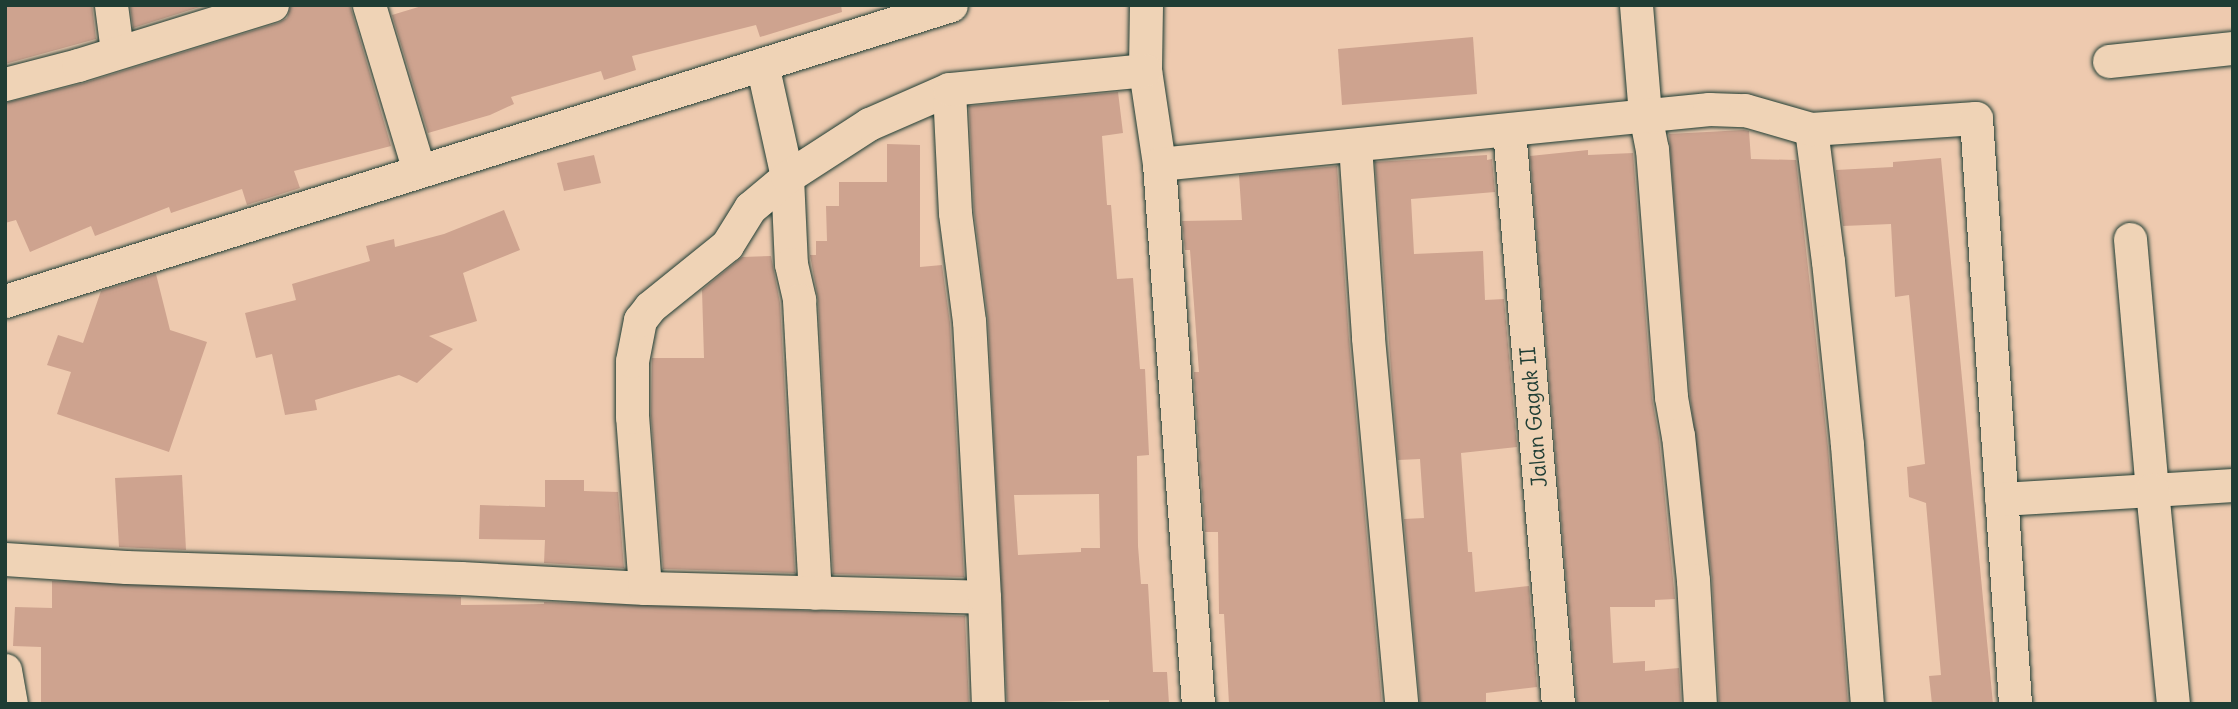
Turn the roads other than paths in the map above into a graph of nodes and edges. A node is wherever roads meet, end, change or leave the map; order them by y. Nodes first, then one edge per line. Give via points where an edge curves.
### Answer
1 (111, 5) edge
2 (272, 5) edge
3 (369, 5) edge
4 (951, 5) edge
5 (1146, 5) edge
6 (1636, 5) edge
7 (2233, 48) edge
8 (117, 51) junction
9 (2109, 61) dead end
10 (762, 64) junction
11 (1145, 70) junction
12 (5, 84) edge
13 (949, 89) junction
14 (1645, 114) junction
15 (1811, 129) junction
16 (1509, 130) junction
17 (1355, 145) junction
18 (1159, 163) junction
19 (419, 171) junction
20 (787, 177) junction
21 (2130, 239) dead end
22 (5, 301) edge
23 (2233, 485) edge
24 (2152, 490) junction
25 (2001, 499) junction
26 (5, 559) edge
27 (645, 588) junction
28 (815, 593) junction
29 (984, 597) junction
30 (5, 670) edge
31 (11, 704) edge
32 (988, 704) edge
33 (1198, 704) edge
34 (1401, 704) edge
35 (1558, 704) edge
36 (1700, 704) edge
37 (1867, 704) edge
38 (2015, 704) edge
39 (2172, 704) edge

1 - 8 street
2 - 8 street
3 - 19 street
4 - 10 street
5 - 11 street
6 - 14 street
7 - 9 street
8 - 12 street
10 - 19 street
10 - 20 street
11 - 13 street
11 - 18 street
13 - 20 street via 869,124
13 - 29 street via 955,213 969,321
14 - 15 street via 1745,110
14 - 16 street
14 - 36 street via 1693,580
15 - 25 street via 1976,118
15 - 37 street via 1847,445
16 - 17 street
16 - 35 street, Jalan Gagak II
17 - 18 street
17 - 34 street
18 - 33 street
19 - 22 street
20 - 27 street via 750,208 727,245 640,320 632,361 632,417
20 - 28 street via 799,300
21 - 24 street
23 - 24 street
24 - 25 street
24 - 39 street
25 - 38 street
26 - 27 street
27 - 28 street
28 - 29 street
29 - 32 street
30 - 31 street

